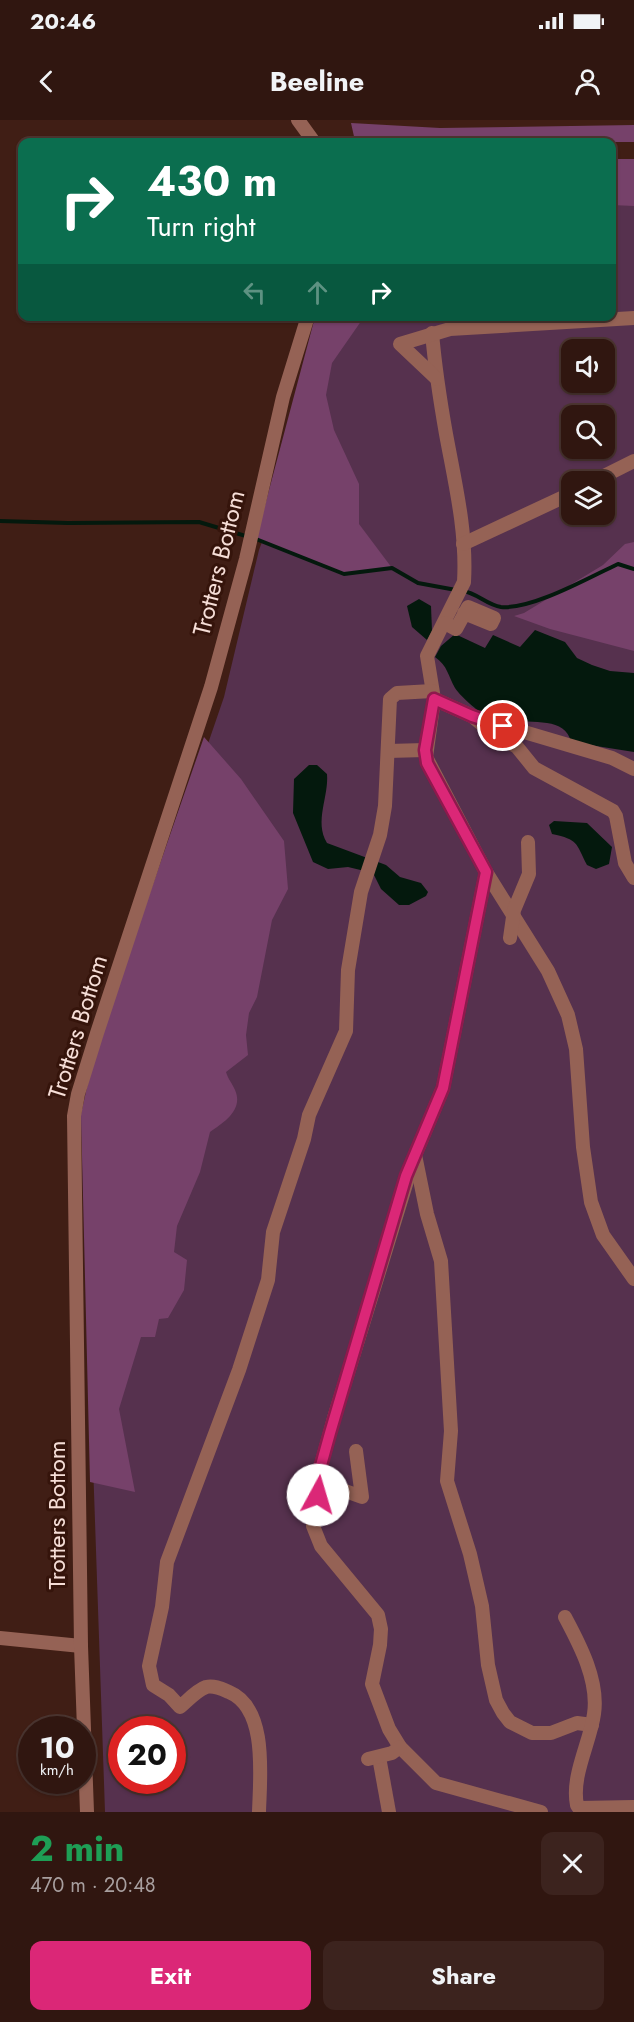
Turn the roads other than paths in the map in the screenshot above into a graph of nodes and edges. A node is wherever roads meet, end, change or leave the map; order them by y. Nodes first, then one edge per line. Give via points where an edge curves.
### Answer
1 (298, 120) edge
2 (311, 138) edge
3 (634, 318) edge
4 (616, 319) edge
5 (306, 321) edge
6 (594, 321) edge
7 (432, 333) junction
8 (437, 379) junction
9 (634, 461) edge
10 (614, 471) edge
11 (561, 498) edge
12 (463, 544) junction
13 (464, 613) dead end
14 (445, 622) junction
15 (433, 695) junction
16 (472, 716) junction
17 (425, 750) junction
18 (388, 751) junction
19 (634, 769) edge
20 (528, 842) dead end
21 (486, 872) junction
22 (634, 878) edge
23 (513, 915) junction
24 (510, 938) dead end
25 (415, 1155) junction
26 (634, 1279) edge
27 (356, 1451) dead end
28 (320, 1482) junction
29 (565, 1617) dead end
30 (0, 1638) edge
31 (81, 1646) junction
32 (592, 1725) junction
33 (400, 1747) junction
34 (634, 1807) edge
35 (587, 1810) edge
36 (87, 1812) edge
37 (259, 1812) edge
38 (389, 1812) edge
39 (541, 1812) edge

1 - 2 street
3 - 4 street
5 - 31 street, Trotters Bottom via 283,397 211,687 97,1032 74,1116
6 - 7 street
7 - 8 street
7 - 8 street via 400,344
8 - 12 street
9 - 10 street
11 - 12 street
12 - 14 street via 464,582
13 - 14 street via 456,629
14 - 15 street via 428,657
15 - 16 street
15 - 17 street
15 - 18 street via 397,693 390,699
16 - 19 street via 612,758
16 - 22 street via 517,747 534,768 613,811 625,863
17 - 18 street
17 - 21 street via 427,763
18 - 37 street via 385,806 361,892 348,970 346,1031 309,1115 273,1232 268,1280 239,1370 167,1562 149,1666 153,1685 180,1707 205,1687 238,1696 248,1707 260,1753
20 - 23 street via 528,880
21 - 23 street
21 - 25 street via 443,1088
23 - 24 street
23 - 26 street via 548,971 568,1015 576,1048 591,1202 603,1235
25 - 28 street via 334,1418
25 - 32 street via 441,1261 451,1431 447,1481 482,1606 496,1700 510,1722 532,1733 551,1733 577,1723
27 - 28 street via 362,1497
28 - 33 street via 313,1526 321,1546 378,1615 380,1645 372,1684
29 - 32 street via 588,1669 595,1706
30 - 31 street
31 - 36 street, Trotters Bottom
32 - 35 street via 576,1799
33 - 38 street via 374,1758
33 - 39 street via 436,1783
34 - 35 street

